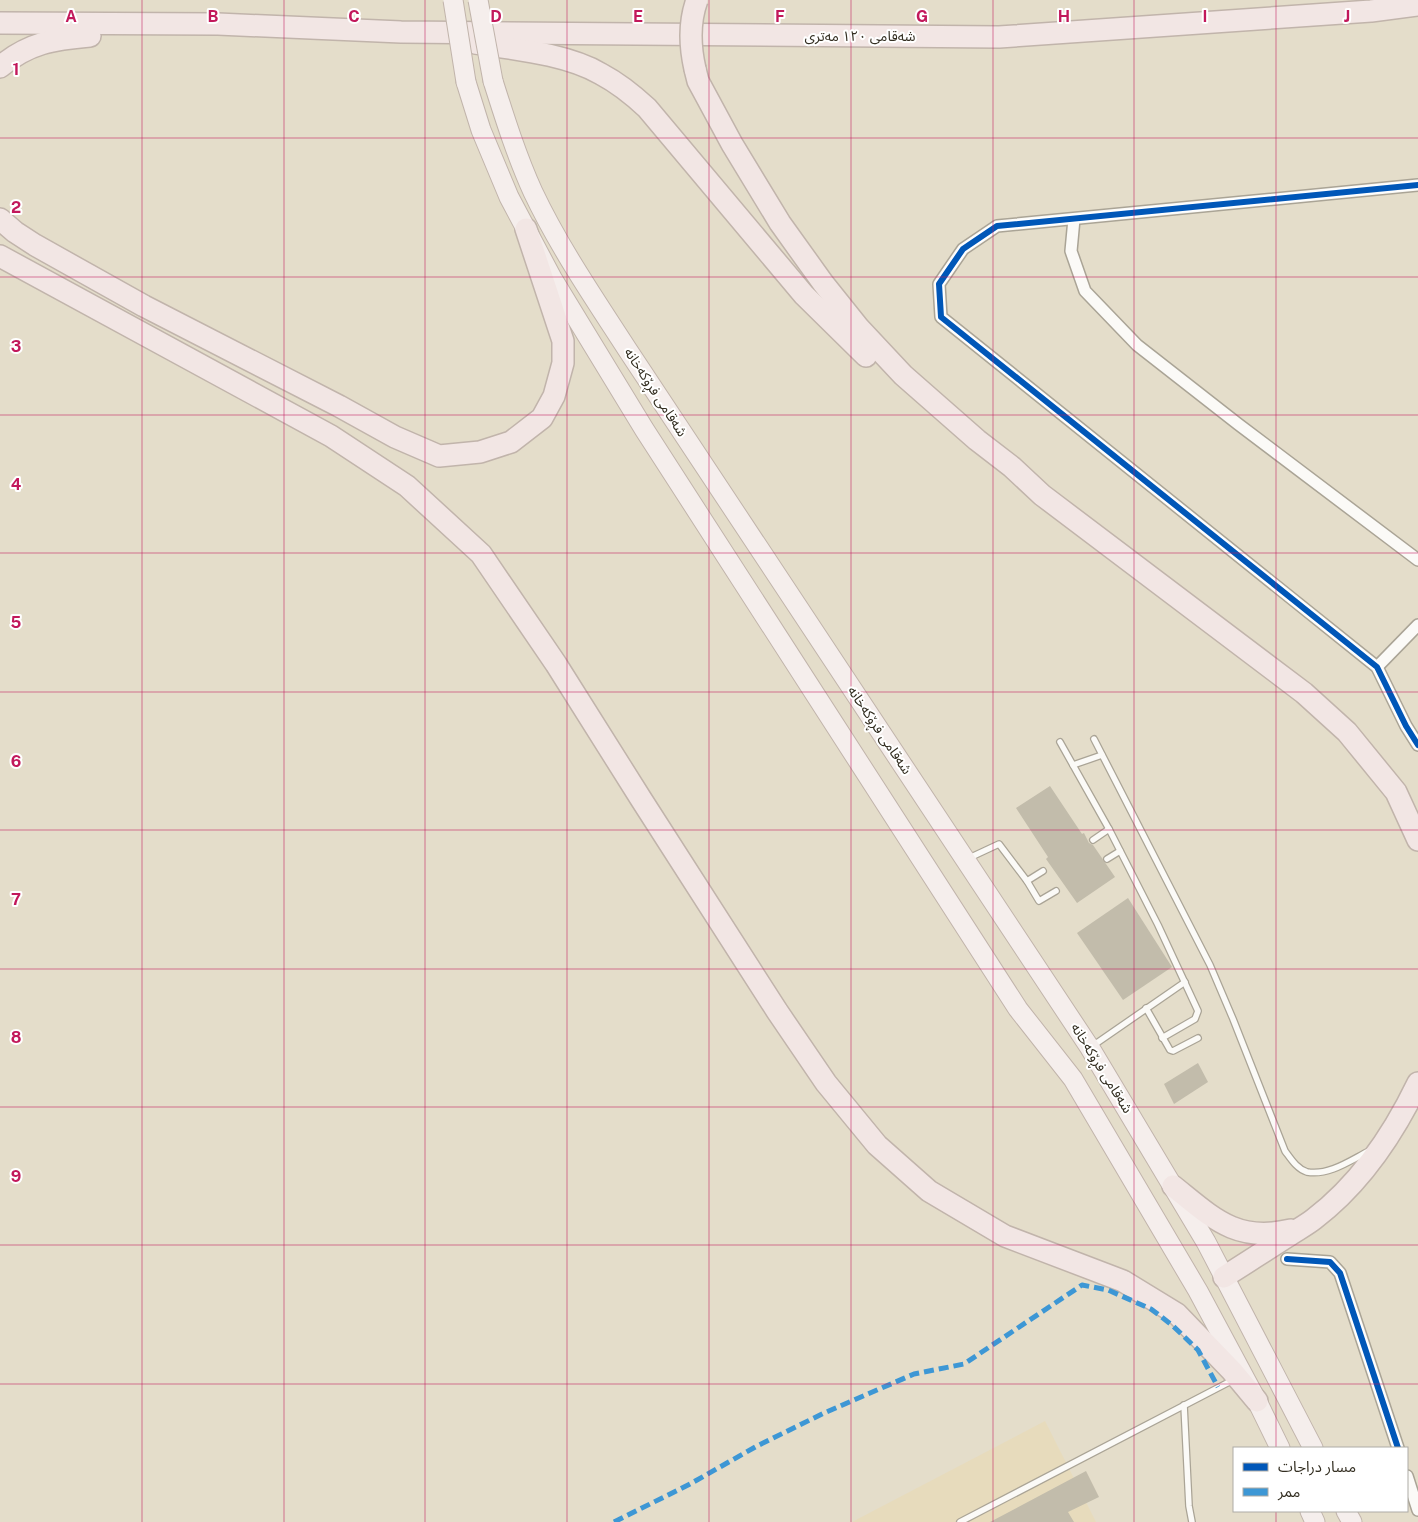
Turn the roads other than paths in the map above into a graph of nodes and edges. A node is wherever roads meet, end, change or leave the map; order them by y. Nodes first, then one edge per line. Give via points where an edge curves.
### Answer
1 (452, 0) edge
2 (478, 0) edge
3 (697, 0) edge
4 (1418, 5) edge
5 (0, 24) edge
6 (218, 24) junction
7 (401, 32) junction
8 (0, 67) edge
9 (1418, 185) edge
10 (0, 219) edge
11 (1074, 219) junction
12 (526, 230) junction
13 (0, 256) edge
14 (1042, 495) junction
15 (1418, 560) edge
16 (1418, 625) edge
17 (1376, 667) junction
18 (1094, 739) dead end
19 (1060, 742) dead end
20 (1418, 745) edge
21 (1102, 755) junction
22 (1073, 765) junction
23 (1109, 829) junction
24 (1093, 840) dead end
25 (1418, 840) edge
26 (1120, 851) junction
27 (966, 859) junction
28 (1107, 859) dead end
29 (1043, 871) dead end
30 (1027, 881) junction
31 (1056, 891) dead end
32 (1186, 982) junction
33 (1146, 1008) junction
34 (1162, 1038) junction
35 (1198, 1038) dead end
36 (1090, 1048) junction
37 (1099, 1064) junction
38 (1074, 1079) junction
39 (1418, 1084) edge
40 (1386, 1141) junction
41 (1174, 1186) junction
42 (1300, 1228) junction
43 (1287, 1260) dead end
44 (1224, 1277) junction
45 (1198, 1291) junction
46 (1237, 1378) junction
47 (1257, 1401) junction
48 (1184, 1405) junction
49 (1280, 1447) edge
50 (1312, 1447) edge
51 (1398, 1447) edge
52 (1408, 1479) edge
53 (1418, 1510) edge
54 (964, 1521) edge
55 (1192, 1522) edge

1 - 12 main road, شەقامی فڕۆکەخانە, bridge via 466,82 508,197
2 - 27 main road, شەقامی فڕۆکەخانە, bridge via 494,81 508,126 533,192 570,259
3 - 14 highway, bridge via 692,22 692,50 698,80 780,223 859,328 904,375
4 - 7 highway, شەقامی ١٢٠ مەتری via 1362,12 999,37
5 - 6 highway, شەقامی ١٢٠ مەتری
6 - 7 highway, شەقامی ١٢٠ مەتری
6 - 8 highway via 64,38 24,50
7 - 14 highway via 525,50 557,58 600,73 634,96 648,108 804,295 890,380 1004,472
9 - 11 street
10 - 12 highway via 35,245 144,306 395,437 439,456 480,452 511,442 542,418 554,396 563,363 563,341
11 - 15 street via 1071,251 1085,291 1137,345
11 - 17 street via 997,226 963,249 939,284 941,318
12 - 38 main road, شەقامی فڕۆکەخانە via 644,429 1018,1009
13 - 46 highway via 331,436 407,486 481,554 556,664 777,1011 826,1083 877,1144 929,1190 1005,1236 1123,1281 1178,1314
14 - 25 highway via 1304,693 1347,732 1396,792
16 - 17 street
17 - 20 street
18 - 21 lane
19 - 22 lane
21 - 22 lane
21 - 40 lane via 1210,965 1285,1151 1295,1165 1307,1172 1335,1169
22 - 23 lane
23 - 24 lane
23 - 26 lane
26 - 28 lane
26 - 32 lane
27 - 30 lane via 999,844
27 - 36 main road, شەقامی فڕۆکەخانە
29 - 30 lane
30 - 31 lane via 1040,901
32 - 33 lane
32 - 34 lane via 1197,1016
33 - 34 lane
33 - 36 lane
34 - 35 lane via 1173,1051
36 - 37 main road, شەقامی فڕۆکەخانە
37 - 38 main road
37 - 41 main road, شەقامی فڕۆکەخانە
38 - 45 main road, شەقامی فڕۆکەخانە
39 - 40 highway
40 - 42 highway via 1345,1191
41 - 42 highway via 1210,1216 1237,1230 1268,1234
41 - 44 main road, شەقامی فڕۆکەخانە
42 - 44 highway
43 - 51 street via 1330,1262 1340,1273
44 - 45 main road
44 - 50 main road, شەقامی فڕۆکەخانە
45 - 47 main road, شەقامی فڕۆکەخانە
46 - 47 highway
46 - 48 lane
47 - 49 main road, شەقامی فڕۆکەخانە
48 - 54 lane
48 - 55 lane
52 - 53 street

